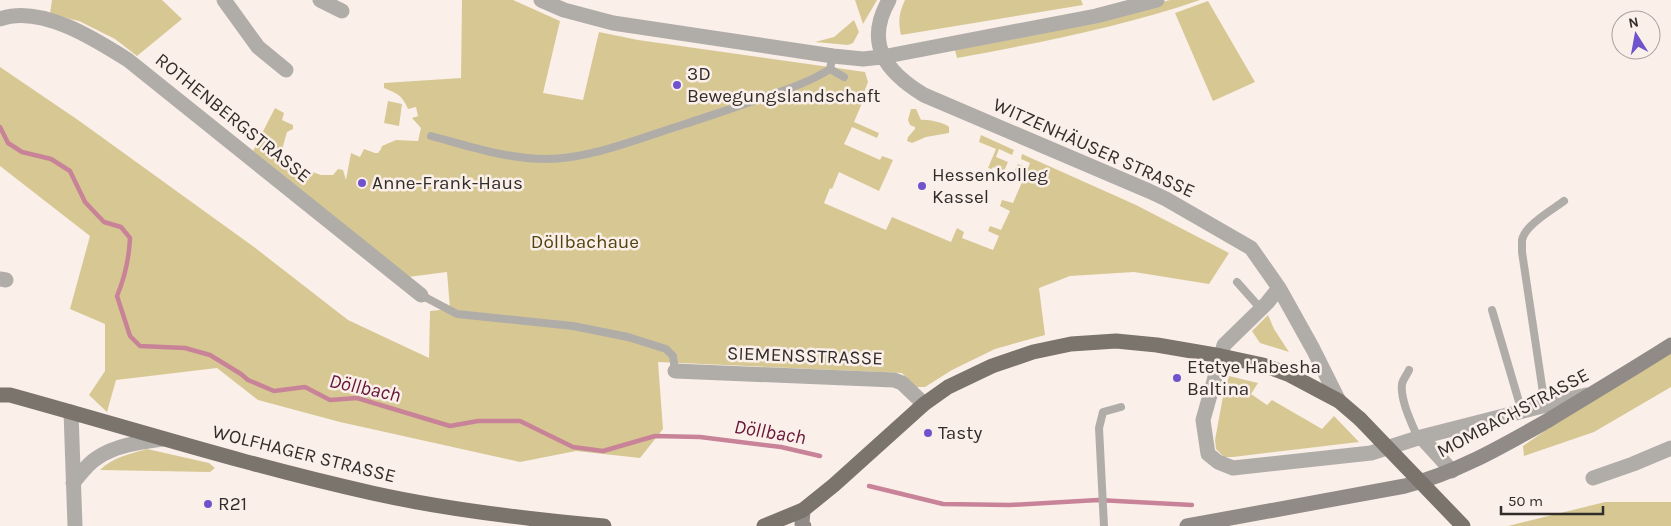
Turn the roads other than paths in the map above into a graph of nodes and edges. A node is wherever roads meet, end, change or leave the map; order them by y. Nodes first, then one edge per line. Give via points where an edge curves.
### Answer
1 (224, 0) edge
2 (320, 0) edge
3 (541, 0) edge
4 (888, 0) edge
5 (1157, 0) edge
6 (342, 11) dead end
7 (0, 18) edge
8 (882, 57) junction
9 (831, 63) junction
10 (286, 70) dead end
11 (844, 77) dead end
12 (431, 136) dead end
13 (1564, 202) dead end
14 (1237, 282) dead end
15 (1279, 288) junction
16 (421, 295) joint
17 (1261, 309) junction
18 (1492, 310) dead end
19 (1671, 345) edge
20 (1221, 356) junction
21 (1409, 370) dead end
22 (675, 371) joint
23 (1594, 393) junction
24 (0, 394) edge
25 (1339, 401) junction
26 (924, 404) junction
27 (1545, 406) junction
28 (1121, 408) dead end
29 (71, 412) junction
30 (1522, 412) junction
31 (1420, 438) junction
32 (163, 439) junction
33 (1671, 448) edge
34 (1452, 471) junction
35 (1593, 478) dead end
36 (73, 483) junction
37 (803, 510) junction
38 (75, 526) edge
39 (604, 526) edge
40 (764, 526) edge
41 (804, 526) edge
42 (1104, 526) edge
43 (1187, 526) edge
44 (1463, 526) edge

1 - 10 street via 258,47
2 - 6 street
3 - 9 street via 564,10 613,23
4 - 8 street via 877,35
5 - 8 street via 1096,16
7 - 16 street, ROTHENBERGSTRASSE via 31,16 60,22 95,38 128,60
8 - 9 street
8 - 15 street, WITZENHÄUSER STRASSE via 894,73 924,95 1149,191 1217,228 1251,248
9 - 11 lane
9 - 12 lane via 795,87 575,156 520,157
13 - 27 lane via 1533,224 1522,240
14 - 17 lane
15 - 17 street
15 - 25 street, WITZENHÄUSER STRASSE
16 - 22 lane via 457,314 573,326 628,337 666,349 673,356
17 - 20 street via 1224,345
18 - 30 lane
19 - 23 street, MOMBACHSTRASSE
20 - 25 main road via 1290,375
20 - 26 main road via 1116,341 1071,344 992,366 948,387
20 - 31 street via 1203,420 1208,454 1218,462 1233,468 1371,454
21 - 31 lane via 1402,389 1410,420
22 - 26 street, SIEMENSSTRASSE via 894,380 902,383
23 - 27 street
23 - 34 street, MOMBACHSTRASSE
24 - 29 main road, WOLFHAGER STRASSE
25 - 44 main road, bridge
26 - 37 main road
27 - 30 street
28 - 42 lane via 1103,412 1100,418
29 - 32 main road, WOLFHAGER STRASSE
29 - 36 street
30 - 31 street
31 - 34 street
32 - 36 street via 117,448 97,458
32 - 39 main road, WOLFHAGER STRASSE via 386,496 493,514
33 - 35 street
34 - 43 street, MOMBACHSTRASSE via 1405,486
36 - 38 street
37 - 40 main road
37 - 41 street

